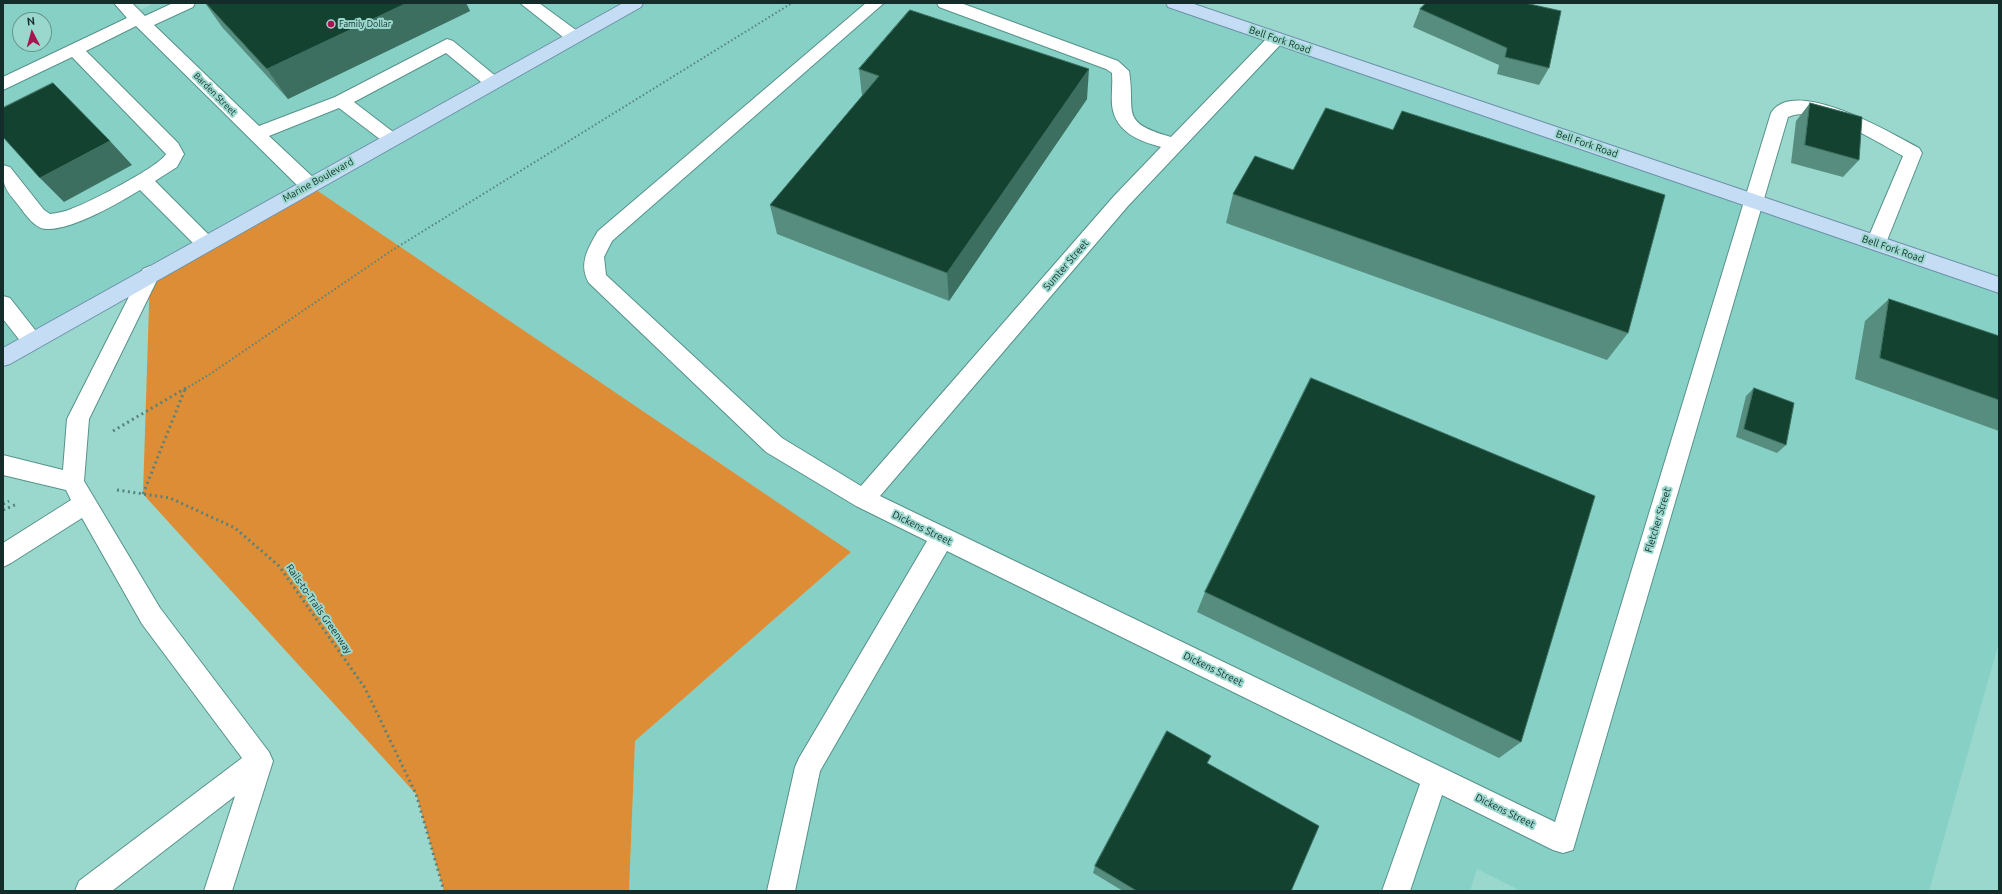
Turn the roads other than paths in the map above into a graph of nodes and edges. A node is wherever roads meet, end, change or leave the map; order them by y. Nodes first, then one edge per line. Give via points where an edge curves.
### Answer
1 (122, 3) edge
2 (187, 3) edge
3 (528, 3) edge
4 (635, 3) edge
5 (876, 3) edge
6 (945, 3) edge
7 (1174, 3) edge
8 (977, 8) edge
9 (141, 21) junction
10 (574, 37) junction
11 (1276, 39) junction
12 (74, 50) junction
13 (492, 82) junction
14 (3, 84) edge
15 (341, 101) junction
16 (256, 134) junction
17 (391, 139) junction
18 (1174, 145) junction
19 (3, 172) edge
20 (142, 180) junction
21 (309, 185) junction
22 (1754, 200) junction
23 (1876, 243) junction
24 (205, 244) junction
25 (150, 274) junction
26 (1999, 286) edge
27 (3, 304) edge
28 (32, 341) junction
29 (3, 358) edge
30 (3, 465) edge
31 (79, 493) junction
32 (864, 499) junction
33 (942, 537) junction
34 (3, 556) edge
35 (260, 761) junction
36 (1435, 777) junction
37 (1563, 840) joint
38 (89, 891) edge
39 (218, 891) edge
40 (781, 891) edge
41 (1396, 891) edge

1 - 9 street, Barden Street
2 - 9 street
3 - 10 street
4 - 10 main road, Marine Boulevard
5 - 32 street, Dickens Street via 605,236 594,257 596,278 774,445
6 - 8 street
7 - 11 main road, Bell Fork Road
8 - 18 street via 1112,65 1120,71 1122,111 1128,125 1142,134
9 - 12 street
9 - 16 street, Barden Street
10 - 13 main road, Marine Boulevard
11 - 18 street, Sumter Street
11 - 22 main road, Bell Fork Road
12 - 14 street
12 - 20 street via 172,148 175,154 171,162
13 - 15 street via 447,45
13 - 17 main road, Marine Boulevard
15 - 16 street
15 - 17 street
16 - 21 street, Barden Street
17 - 21 main road, Marine Boulevard
18 - 32 street, Sumter Street via 1116,207
19 - 20 street via 37,215 47,222 78,215
20 - 24 street
21 - 24 main road, Marine Boulevard
22 - 23 main road, Bell Fork Road
22 - 23 street, Fletcher Street via 1780,113 1795,106 1817,108 1857,124 1913,153
22 - 37 street, Fletcher Street
23 - 26 main road, Bell Fork Road
24 - 25 main road, Marine Boulevard
25 - 28 main road, Marine Boulevard
25 - 31 street via 78,418 74,456
27 - 28 street
28 - 29 main road, Marine Boulevard
30 - 31 street via 47,475
31 - 34 street
31 - 35 street via 151,616
32 - 33 street, Dickens Street
33 - 36 street, Dickens Street
33 - 40 street via 808,767
35 - 38 street
35 - 39 street
36 - 37 street, Dickens Street
36 - 41 street

